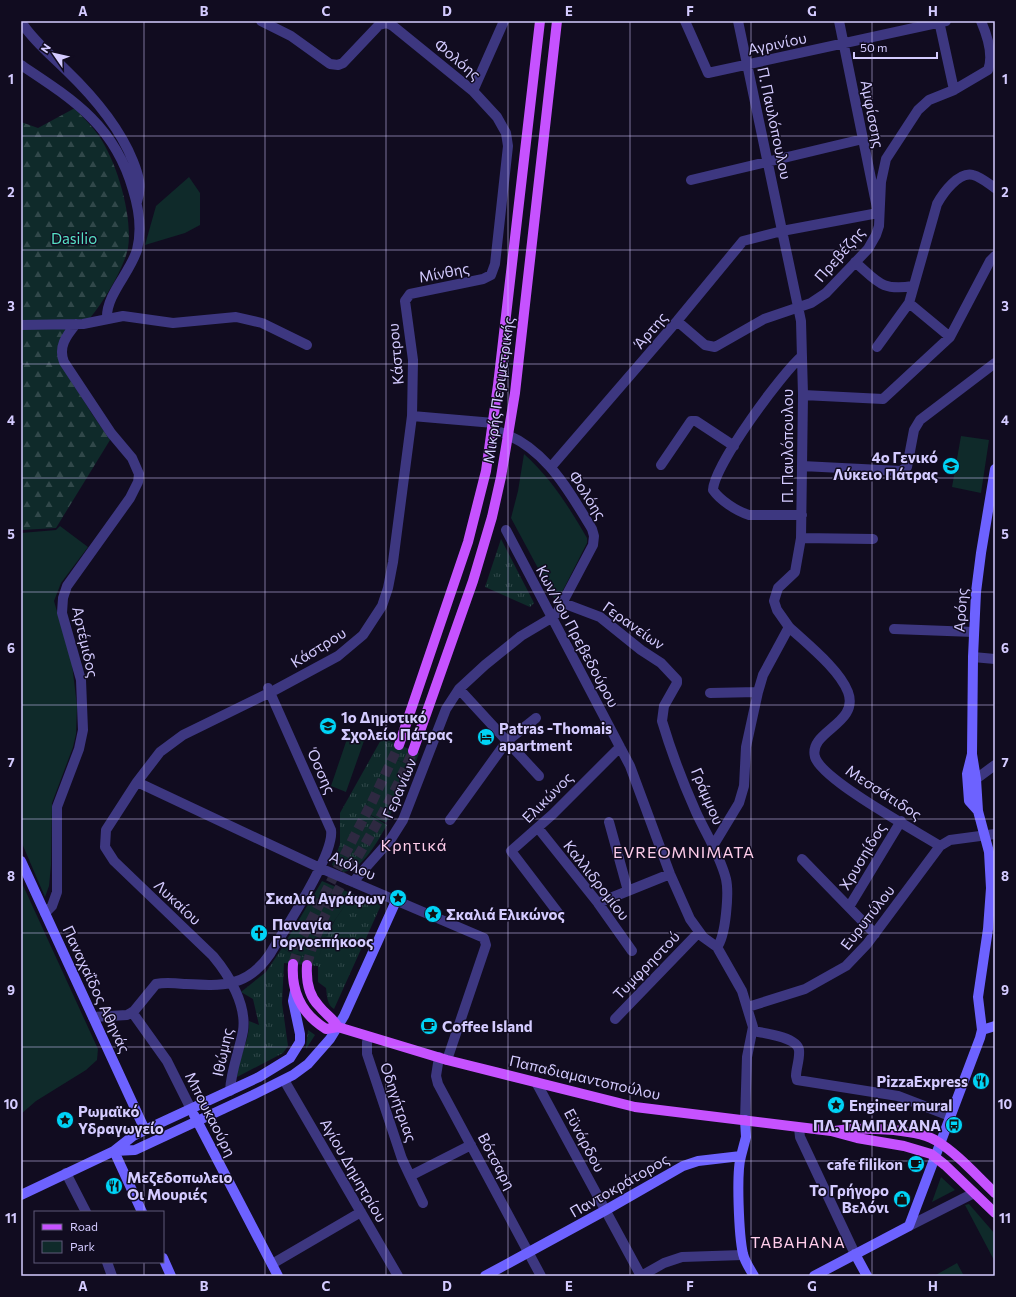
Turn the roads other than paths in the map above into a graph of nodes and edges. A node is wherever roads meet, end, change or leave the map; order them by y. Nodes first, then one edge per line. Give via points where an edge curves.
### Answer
1 (260, 21) edge
2 (504, 21) edge
3 (540, 21) edge
4 (557, 21) edge
5 (684, 21) edge
6 (738, 21) edge
7 (839, 21) edge
8 (981, 21) edge
9 (941, 22) edge
10 (24, 26) dead end
11 (844, 44) junction
12 (747, 64) junction
13 (21, 65) edge
14 (473, 90) junction
15 (954, 90) junction
16 (863, 139) junction
17 (768, 162) junction
18 (691, 180) dead end
19 (995, 188) edge
20 (137, 202) junction
21 (878, 213) junction
22 (782, 231) junction
23 (995, 256) edge
24 (855, 262) junction
25 (486, 278) joint
26 (913, 286) junction
27 (408, 296) joint
28 (909, 303) junction
29 (800, 307) junction
30 (107, 318) junction
31 (677, 321) junction
32 (76, 324) junction
33 (21, 325) edge
34 (950, 337) junction
35 (307, 345) dead end
36 (877, 347) dead end
37 (802, 356) junction
38 (995, 363) edge
39 (803, 395) junction
40 (412, 416) junction
41 (493, 426) junction
42 (509, 434) junction
43 (734, 446) junction
44 (662, 465) dead end
45 (802, 466) junction
46 (551, 467) junction
47 (995, 469) edge
48 (802, 515) junction
49 (506, 530) dead end
50 (801, 538) junction
51 (873, 539) dead end
52 (563, 603) junction
53 (552, 618) junction
54 (789, 627) junction
55 (894, 629) dead end
56 (974, 632) junction
57 (973, 657) junction
58 (995, 658) edge
59 (677, 683) joint
60 (459, 689) junction
61 (269, 690) junction
62 (758, 692) junction
63 (710, 693) dead end
64 (536, 718) dead end
65 (507, 741) junction
66 (399, 745) tunnel mouth
67 (620, 747) junction
68 (413, 751) tunnel mouth
69 (972, 754) junction
70 (995, 766) edge
71 (540, 776) dead end
72 (976, 779) junction
73 (137, 782) junction
74 (978, 811) junction
75 (450, 820) dead end
76 (901, 821) junction
77 (609, 822) dead end
78 (538, 828) junction
79 (990, 835) edge
80 (104, 844) joint
81 (713, 846) junction
82 (940, 846) junction
83 (802, 859) dead end
84 (21, 862) edge
85 (320, 868) junction
86 (670, 874) junction
87 (352, 882) junction
88 (628, 891) junction
89 (396, 901) junction
90 (598, 903) junction
91 (849, 907) junction
92 (45, 913) junction
93 (559, 914) dead end
94 (699, 932) junction
95 (875, 934) junction
96 (717, 947) junction
97 (632, 951) dead end
98 (293, 964) tunnel mouth
99 (307, 965) tunnel mouth
100 (231, 983) junction
101 (295, 991) junction
102 (748, 1007) junction
103 (132, 1012) junction
104 (93, 1017) junction
105 (615, 1019) dead end
106 (995, 1026) edge
107 (338, 1027) junction
108 (753, 1030) junction
109 (982, 1030) junction
110 (369, 1036) junction
111 (443, 1058) junction
112 (284, 1080) junction
113 (536, 1082) junction
114 (230, 1091) junction
115 (191, 1109) junction
116 (950, 1116) junction
117 (197, 1120) junction
118 (745, 1120) junction
119 (799, 1128) junction
120 (145, 1130) junction
121 (831, 1131) junction
122 (940, 1143) junction
123 (471, 1145) junction
124 (114, 1151) junction
125 (741, 1156) junction
126 (935, 1156) junction
127 (66, 1174) junction
128 (410, 1176) junction
129 (993, 1187) edge
130 (974, 1193) junction
131 (21, 1195) edge
132 (423, 1203) dead end
133 (606, 1210) junction
134 (85, 1211) edge
135 (142, 1211) edge
136 (361, 1212) junction
137 (995, 1213) edge
138 (909, 1226) junction
139 (529, 1253) junction
140 (855, 1254) junction
141 (743, 1255) junction
142 (164, 1260) edge
143 (107, 1263) edge
144 (272, 1264) junction
145 (112, 1276) edge
146 (172, 1276) edge
147 (278, 1276) edge
148 (398, 1276) edge
149 (485, 1276) edge
150 (541, 1276) edge
151 (641, 1276) edge
152 (754, 1276) edge
153 (814, 1276) edge
154 (867, 1276) edge

1 - 14 street, Φολόης via 291,36 330,64 338,65 343,63 379,24 387,23
2 - 14 street
3 - 41 main road, Μικρής Περιμετρικής
4 - 42 main road, Μικρής Περιμετρικής
5 - 12 street, Αγρινίου via 708,73
6 - 12 street, Π. Παυλόπουλου
7 - 11 street, Αμφίσσης
8 - 15 street, Πρεβέζης via 989,46 990,66 988,70
9 - 11 street, Αγρινίου
9 - 15 street
10 - 20 street via 81,86 119,132 139,176 140,191
11 - 12 street, Αγρινίου
11 - 16 street, Αμφίσσης
12 - 17 street, Π. Παυλόπουλου
13 - 20 street via 61,92 102,129 122,156
14 - 25 street, Φολόης via 497,117 508,142 495,264 492,273
15 - 21 street, Πρεβέζης via 923,104 889,151 882,175
16 - 17 street
16 - 21 street, Αμφίσσης
17 - 18 street
17 - 22 street, Π. Παυλόπουλου
19 - 26 street via 969,174 943,194 937,204
20 - 30 street via 138,245 110,303
21 - 22 street, Άρτης
21 - 24 street, Πρεβέζης via 879,226 876,235 868,249
22 - 29 street, Π. Παυλόπουλου
22 - 31 street, Άρτης via 743,241
23 - 34 street
24 - 26 street via 881,285 893,288
24 - 29 street, Πρεβέζης via 822,296
25 - 27 street, Μίνθης
26 - 28 street
27 - 40 street, Κάστρου via 405,303 413,360
28 - 34 street
28 - 36 street
29 - 31 street, Πρεβέζης via 764,319 715,347 705,345
29 - 37 street, Π. Παυλόπουλου
30 - 32 street
30 - 35 street via 129,316 173,323 219,317 243,318 262,323
31 - 46 street, Άρτης
32 - 33 street
32 - 92 street, Αρτέμιδος via 62,344 64,362 111,433 132,458 139,478 130,498 67,586 63,598 62,618 81,680 83,730 79,749 56,807 57,892 52,906
34 - 39 street via 883,399
37 - 39 street, Π. Παυλόπουλου
37 - 43 street via 782,377
38 - 45 street via 920,420 914,430 907,467 901,471
39 - 45 street, Π. Παυλόπουλου
40 - 41 street, Φολόης
40 - 61 street, Κάστρου via 394,562 382,606 370,625 347,650
41 - 42 street, Φολόης
41 - 66 main road, Μικρής Περιμετρικής via 473,527
42 - 46 street, Φολόης
42 - 68 main road, Μικρής Περιμετρικής via 498,495 475,574
43 - 44 street via 691,421
43 - 48 street via 715,480 713,490 716,494 748,515
45 - 48 street, Π. Παυλόπουλου
46 - 52 street, Φολόης via 594,534 591,549
47 - 56 street, Αρόης via 978,573
48 - 50 street, Π. Παυλόπουλου
49 - 53 street, Κων/νου Πρεβεδούρου
50 - 51 street
50 - 54 street, Π. Παυλόπουλου via 795,572 774,594 777,610
52 - 53 street, Γερανίων
52 - 59 street, Γερανείων via 600,617 661,663 674,676
53 - 60 street, Γερανίων via 513,641
53 - 67 street, Κων/νου Πρεβεδούρου
54 - 62 street via 763,675
54 - 76 street, Μεσσάτιδος via 837,674 849,696 848,711 816,745 815,755 818,762 846,788
55 - 56 street
56 - 57 street, Αρόης
57 - 58 street
57 - 69 street, Αρόης
59 - 81 street, Γράμμου via 664,706 662,721 696,811
60 - 65 street
60 - 87 street, Γερανίων via 446,709 401,824 386,845
61 - 73 street, Κάστρου via 173,741 157,756
61 - 85 street, Όσσης via 331,830 331,844
62 - 63 street
62 - 81 street via 746,747 742,795 736,810
64 - 65 street
65 - 71 street
65 - 75 street
67 - 78 street, Ελικώνος
67 - 86 street, Κων/νου Πρεβεδούρου via 641,793
69 - 72 street, Αρόης
69 - 74 street, Αρόης via 967,774 970,801
70 - 72 street
72 - 74 street, Αρόης
73 - 80 street, Κάστρου via 106,830
73 - 85 street, Αιόλου
74 - 79 street, Αρόης
76 - 82 street, Μεσσάτιδος
76 - 91 street, Χρυσηίδος
77 - 88 street
78 - 90 street, Καλλιδρομίου
78 - 93 street, Ελικώνος via 511,851
79 - 82 street via 953,839
79 - 109 street via 991,888 988,929 978,997
80 - 100 street, Λυκαίου via 108,855 122,870 213,956
81 - 96 street, Γράμμου via 727,889 724,927
82 - 95 street, Ευρυπύλου
83 - 91 street
84 - 92 street, Παναχαΐδος Αθηνάς
85 - 87 street, Αιόλου
85 - 100 street, Όσσης via 261,967 247,978
86 - 88 street
86 - 94 street, Κων/νου Πρεβεδούρου via 690,919
87 - 89 street, Αιόλου
88 - 90 street
89 - 107 street
89 - 111 street, Αιόλου via 481,936 487,942
90 - 97 street, Καλλιδρομίου
91 - 95 street
92 - 104 street, Παναχαΐδος Αθηνάς
94 - 96 street, Κων/νου Πρεβεδούρου
94 - 105 street, Τυμφρηστού
95 - 102 street, Ευρυπύλου via 853,960 829,977 796,992
96 - 102 street via 738,983
98 - 101 main road
99 - 107 main road via 307,983 313,999 332,1017
100 - 103 street, Όσσης via 208,986 156,984
100 - 114 street, Ιθώμης via 244,1019 231,1074
101 - 107 main road via 304,1009 317,1024 326,1029
101 - 114 street via 294,1010 300,1034 297,1050 278,1067
102 - 108 street
103 - 104 street via 122,1016
103 - 115 street, Μπουκαούρη via 167,1061
104 - 120 street, Παναχαΐδος Αθηνάς
106 - 109 street
107 - 110 main road, Παπαδιαμαντοπούλου
107 - 112 street via 312,1059
108 - 116 street via 778,1036 796,1045 799,1050 797,1080 898,1096
108 - 118 street via 747,1057
109 - 116 street
110 - 111 main road, Παπαδιαμαντοπούλου
110 - 128 street, Οδηγήτριας via 367,1054
111 - 113 main road, Παπαδιαμαντοπούλου
111 - 123 street, Βότσαρη via 436,1076 438,1084
112 - 117 street
112 - 136 street, Αγίου Δημητρίου
113 - 118 main road, Παπαδιαμαντοπούλου via 635,1107
113 - 133 street, Εϋνάρδου
114 - 115 street
115 - 117 street, Μπουκαούρη
115 - 120 street
116 - 122 street
117 - 124 street via 135,1150
117 - 144 street, Μπουκαούρη
118 - 119 main road, Παπαδιαμαντοπούλου
118 - 125 street via 746,1137
119 - 121 main road, Παπαδιαμαντοπούλου
119 - 140 street via 800,1137
120 - 124 street
121 - 122 main road, Παπαδιαμαντοπούλου via 861,1129 910,1132 927,1136
121 - 126 main road, Παπαδιαμαντοπούλου via 918,1149
122 - 126 street
122 - 129 main road, Παπαδιαμαντοπούλου
123 - 128 street
123 - 139 street, Βότσαρη
124 - 127 street
124 - 135 street
125 - 133 street, Παντοκράτορος via 688,1164
125 - 141 street via 738,1175
126 - 130 main road
126 - 138 street
127 - 131 street
127 - 134 street
128 - 132 street, Οδηγήτριας
130 - 137 main road
130 - 138 street
133 - 139 street, Παντοκράτορος
133 - 151 street, Εϋνάρδου
136 - 144 street
136 - 148 street, Αγίου Δημητρίου
138 - 140 street
139 - 149 street, Παντοκράτορος
139 - 150 street, Βότσαρη
140 - 153 street
140 - 154 street
141 - 151 street via 682,1257 664,1263
141 - 152 street
142 - 146 street
143 - 145 street
144 - 147 street, Μπουκαούρη

